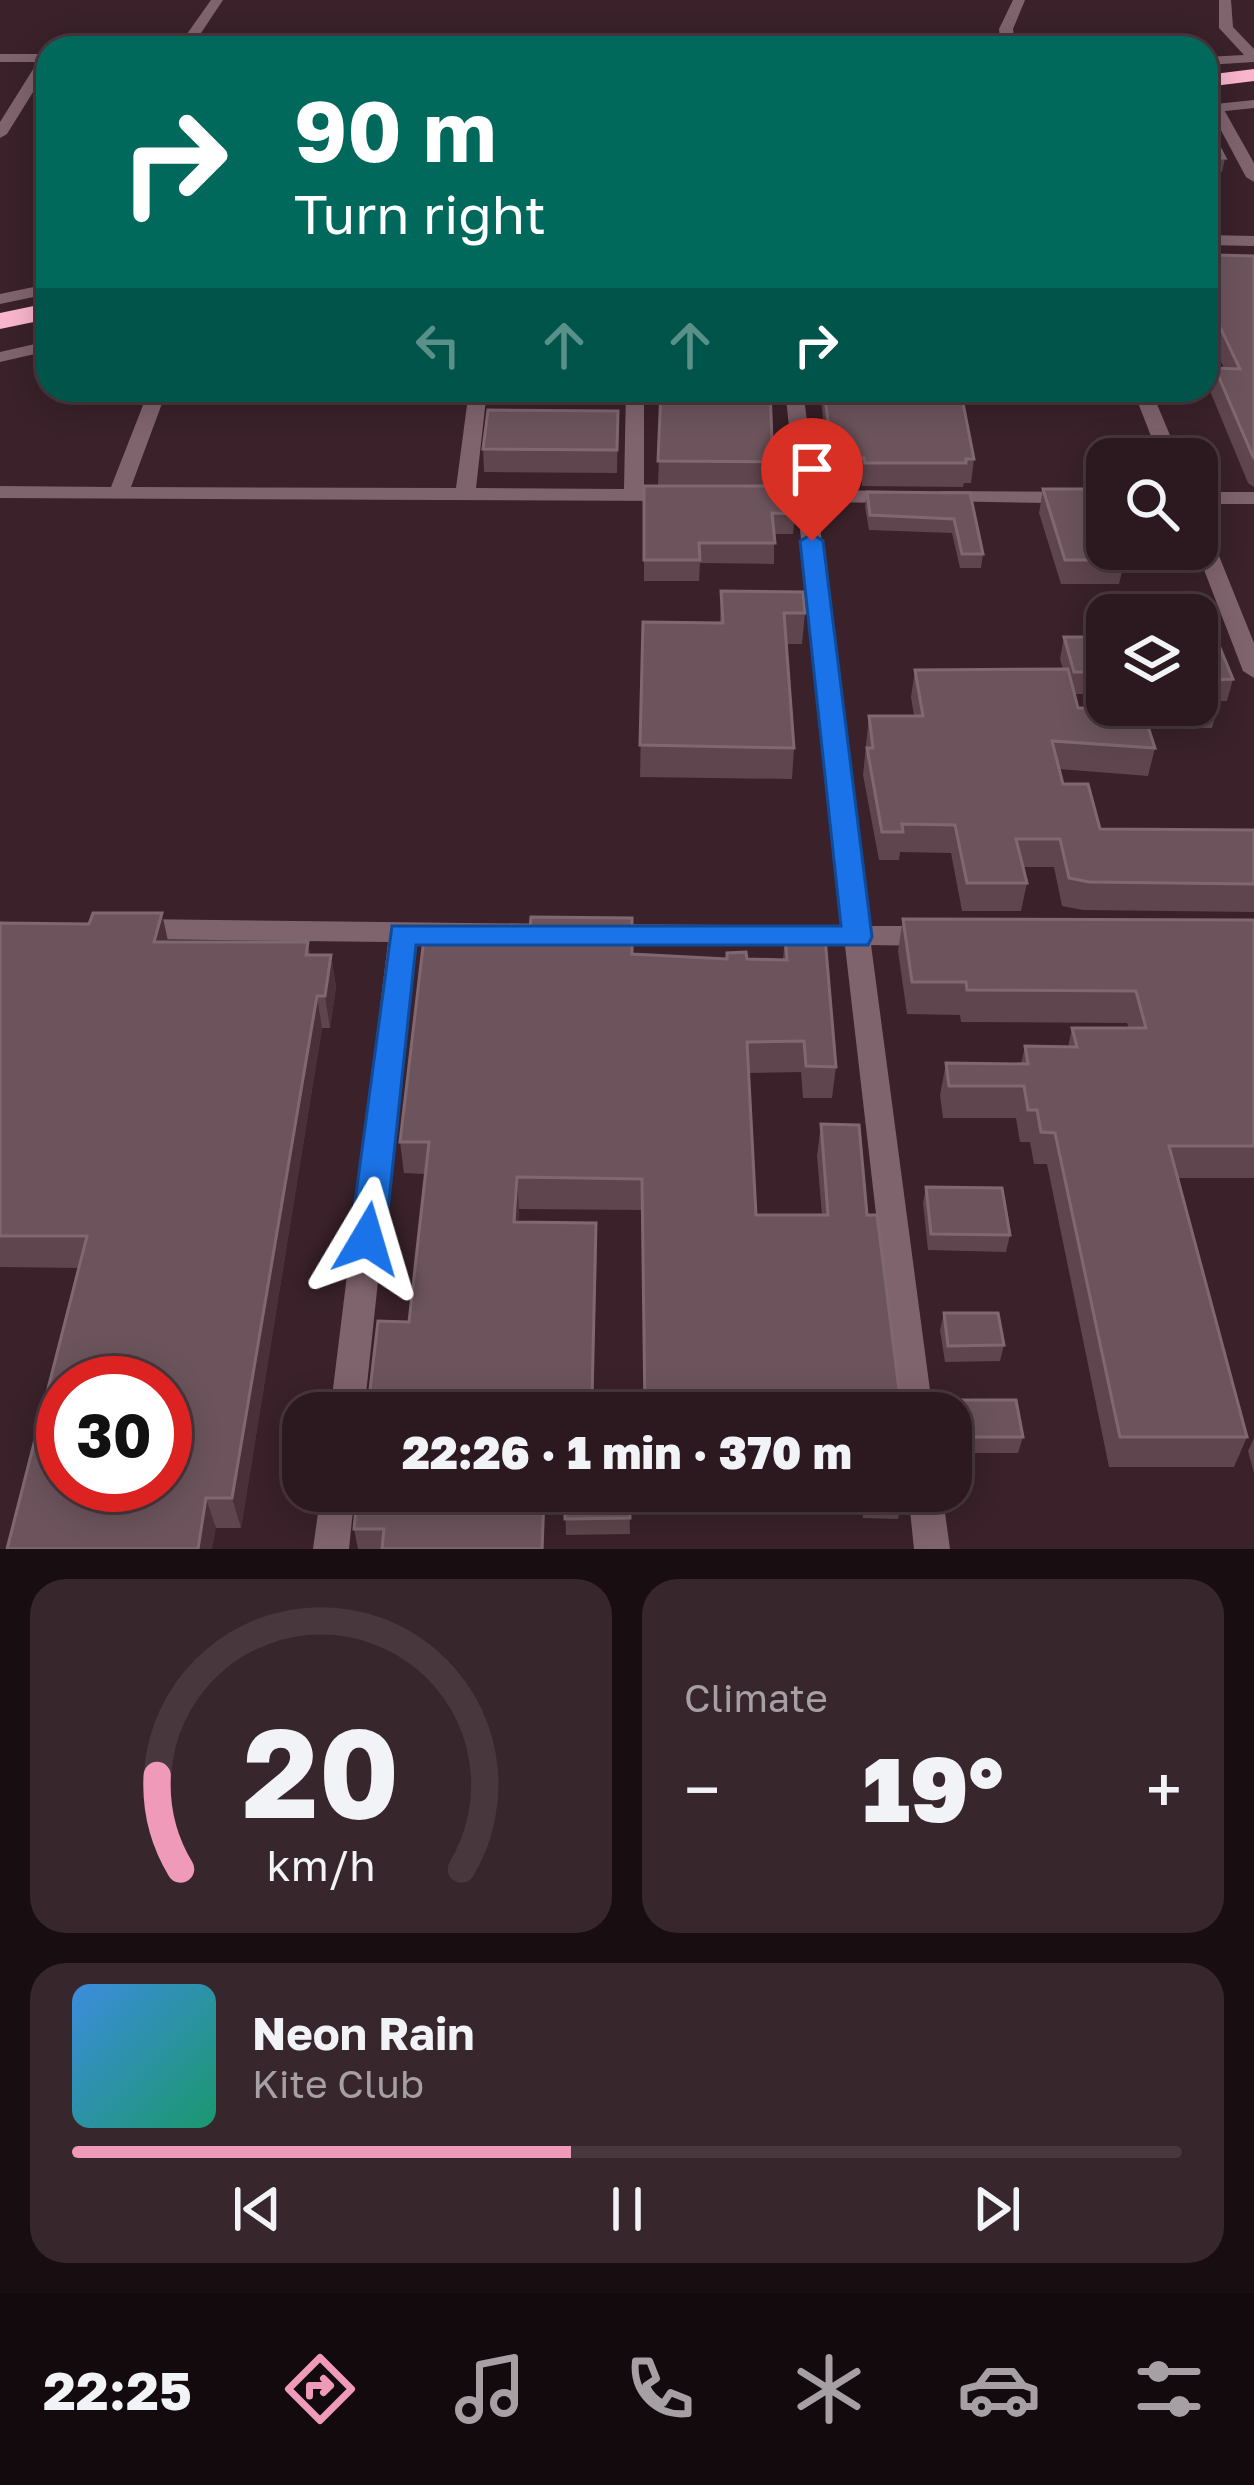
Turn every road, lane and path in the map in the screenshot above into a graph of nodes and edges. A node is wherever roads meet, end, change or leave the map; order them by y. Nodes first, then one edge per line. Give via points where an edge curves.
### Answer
1 (217, 0) edge
2 (1019, 0) edge
3 (1225, 0) edge
4 (192, 36) edge
5 (1006, 36) edge
6 (1254, 57) edge
7 (0, 58) edge
8 (36, 58) edge
9 (1218, 60) edge
10 (1254, 75) edge
11 (36, 76) edge
12 (1218, 80) edge
13 (1254, 85) edge
14 (1218, 99) edge
15 (1218, 102) edge
16 (1254, 104) edge
17 (1218, 117) edge
18 (0, 134) edge
19 (1254, 177) edge
20 (1218, 241) edge
21 (1254, 241) edge
22 (36, 292) edge
23 (0, 299) edge
24 (36, 313) edge
25 (0, 321) edge
26 (36, 327) edge
27 (0, 334) edge
28 (36, 349) edge
29 (0, 357) edge
30 (153, 402) edge
31 (476, 402) edge
32 (634, 402) edge
33 (795, 402) edge
34 (1147, 402) edge
35 (1161, 438) edge
36 (0, 492) edge
37 (118, 492) junction
38 (464, 494) junction
39 (634, 495) junction
40 (699, 496) edge
41 (742, 496) edge
42 (806, 496) junction
43 (1086, 498) edge
44 (1218, 498) edge
45 (1254, 498) edge
46 (1214, 570) edge
47 (1254, 671) edge
48 (111, 929) edge
49 (403, 934) junction
50 (951, 936) edge
51 (857, 937) junction
52 (349, 1392) edge
53 (913, 1392) edge
54 (335, 1512) edge
55 (928, 1512) edge
56 (331, 1549) edge
57 (932, 1549) edge

1 - 4 street
2 - 5 street
3 - 6 street via 1226,28
6 - 9 street
7 - 8 street
10 - 12 highway
11 - 18 street
13 - 14 highway
15 - 16 street
17 - 19 street
20 - 21 street
22 - 23 street
24 - 25 highway
26 - 27 highway
28 - 29 street
30 - 37 street
31 - 38 street
32 - 39 street
33 - 42 street
34 - 35 street
36 - 37 street
37 - 38 street
38 - 39 street
39 - 40 street
41 - 42 street
42 - 43 street
42 - 51 street
44 - 45 street
46 - 47 street
48 - 49 street
49 - 51 street
49 - 52 street
50 - 51 street
51 - 53 street
54 - 56 street
55 - 57 street

